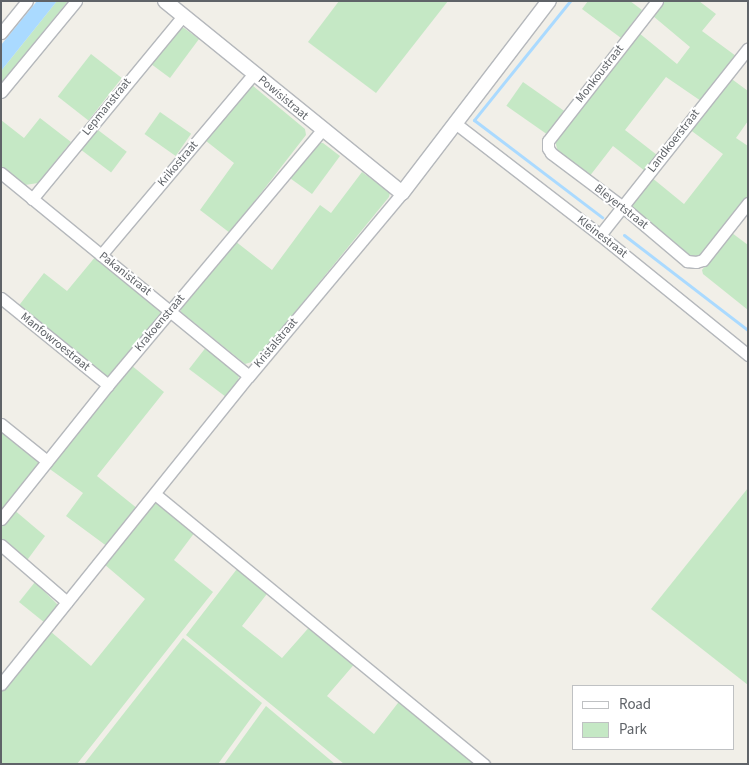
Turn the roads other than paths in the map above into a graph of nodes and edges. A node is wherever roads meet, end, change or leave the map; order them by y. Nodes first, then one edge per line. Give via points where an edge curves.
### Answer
1 (27, 1) edge
2 (76, 1) edge
3 (165, 1) edge
4 (549, 1) edge
5 (657, 1) edge
6 (183, 16) junction
7 (1, 33) edge
8 (748, 48) edge
9 (254, 73) junction
10 (1, 92) edge
11 (455, 123) junction
12 (322, 130) junction
13 (548, 148) joint
14 (1, 173) edge
15 (402, 193) junction
16 (32, 199) junction
17 (748, 203) edge
18 (623, 207) junction
19 (600, 235) junction
20 (101, 255) junction
21 (1, 298) edge
22 (170, 310) junction
23 (748, 355) edge
24 (249, 376) junction
25 (108, 385) junction
26 (1, 424) edge
27 (47, 461) junction
28 (156, 494) junction
29 (1, 519) edge
30 (1, 545) edge
31 (67, 602) junction
32 (1, 684) edge
33 (484, 764) edge

1 - 7 street
2 - 10 street
3 - 6 street, Powisistraat
4 - 11 street, Kristalstraat
5 - 13 street, Monkoustraat via 548,141
6 - 9 street, Powisistraat
6 - 16 street, Lepmanstraat
8 - 18 street, Landkoerstraat
9 - 12 street, Powisistraat
9 - 20 street, Krikostraat
11 - 15 street, Kristalstraat
11 - 19 street, Kleinestraat
12 - 15 street, Powisistraat
12 - 22 street, Krakoenstraat
13 - 18 street, Bleyertstraat via 550,153
14 - 16 street, Pakanistraat
15 - 24 street, Kristalstraat
16 - 20 street, Pakanistraat
17 - 18 street, Bleyertstraat via 703,260 696,262 687,261
18 - 19 street, Landkoerstraat
19 - 23 street, Kleinestraat
20 - 22 street, Pakanistraat
21 - 25 street, Manfowroestraat
22 - 24 street, Pakanistraat
22 - 25 street, Krakoenstraat
24 - 28 street, Kristalstraat
25 - 27 street, Krakoenstraat
26 - 27 street
27 - 29 street, Krakoenstraat
28 - 31 street, Kristalstraat
28 - 33 street
30 - 31 street
31 - 32 street, Kristalstraat

